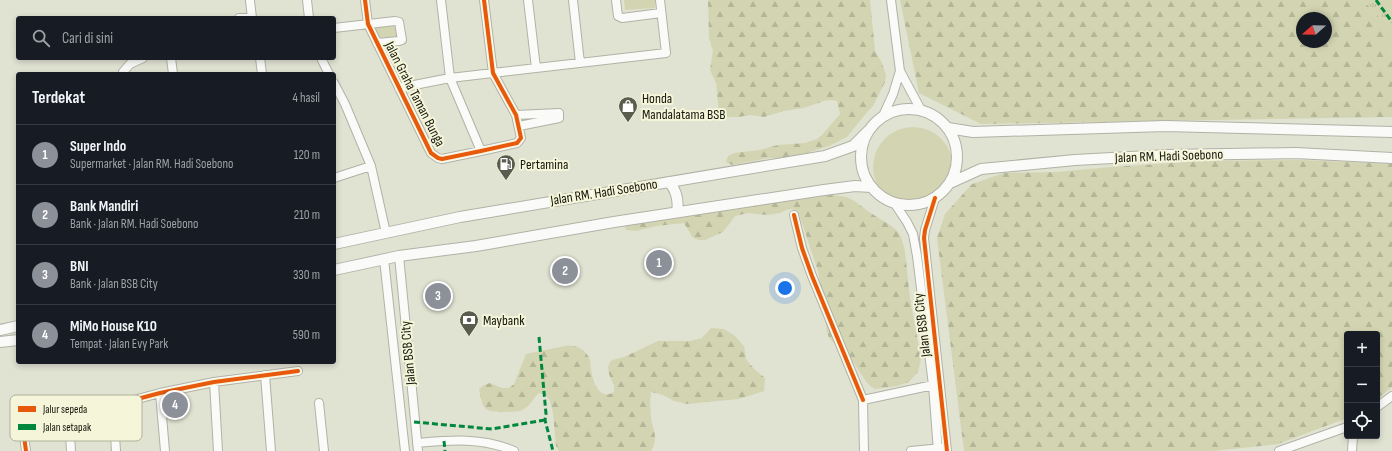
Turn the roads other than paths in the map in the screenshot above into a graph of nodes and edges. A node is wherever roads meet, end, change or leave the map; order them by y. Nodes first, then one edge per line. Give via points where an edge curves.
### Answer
1 (307, 0) edge
2 (365, 0) edge
3 (440, 0) edge
4 (484, 0) edge
5 (528, 0) edge
6 (573, 0) edge
7 (616, 0) edge
8 (660, 0) edge
9 (891, 0) edge
10 (250, 1) edge
11 (662, 12) junction
12 (252, 16) edge
13 (309, 16) edge
14 (368, 24) junction
15 (336, 28) edge
16 (377, 44) junction
17 (139, 60) edge
18 (171, 60) edge
19 (260, 60) edge
20 (322, 60) edge
21 (580, 63) junction
22 (536, 68) junction
23 (900, 71) junction
24 (123, 72) edge
25 (173, 72) edge
26 (262, 72) edge
27 (328, 72) edge
28 (493, 73) junction
29 (450, 78) junction
30 (336, 87) edge
31 (399, 88) junction
32 (921, 110) junction
33 (516, 115) junction
34 (882, 118) junction
35 (519, 126) junction
36 (948, 128) junction
37 (868, 131) junction
38 (1392, 132) edge
39 (481, 151) junction
40 (1392, 158) edge
41 (371, 166) junction
42 (336, 177) edge
43 (669, 182) junction
44 (950, 183) junction
45 (871, 187) junction
46 (935, 198) junction
47 (895, 204) junction
48 (677, 212) junction
49 (794, 215) dead end
50 (386, 233) junction
51 (336, 244) edge
52 (399, 256) junction
53 (384, 259) junction
54 (336, 270) edge
55 (16, 326) edge
56 (0, 330) edge
57 (16, 340) edge
58 (0, 342) edge
59 (410, 368) junction
60 (396, 370) junction
61 (298, 372) dead end
62 (265, 375) junction
63 (214, 382) junction
64 (937, 384) junction
65 (160, 393) junction
66 (1392, 396) edge
67 (142, 398) edge
68 (863, 400) junction
69 (319, 403) dead end
70 (1380, 405) edge
71 (1344, 428) edge
72 (1353, 439) edge
73 (25, 441) edge
74 (70, 441) edge
75 (115, 441) edge
76 (417, 447) edge
77 (947, 449) edge
78 (938, 450) edge
79 (26, 451) edge
80 (71, 451) edge
81 (116, 451) edge
82 (165, 451) edge
83 (218, 451) edge
84 (271, 451) edge
85 (324, 451) edge
86 (405, 451) edge
87 (514, 451) edge
88 (864, 451) edge
89 (911, 451) edge
90 (1279, 451) edge
91 (1352, 451) edge

1 - 13 street
2 - 14 street, Jalan Graha Taman Bunga
3 - 29 street
4 - 28 street, Jalan Graha Taman Bunga
5 - 22 street
6 - 21 street
7 - 11 street via 620,18
8 - 11 street, Jalan Graha Taman Bunga
9 - 23 street
10 - 12 street
11 - 21 street, Jalan Graha Taman Bunga via 666,53
14 - 15 street, Jalan Graha Taman Bunga
14 - 16 street, Jalan Graha Taman Bunga
14 - 16 street, Jalan Graha Taman Bunga via 399,22 402,40
16 - 31 street, Jalan Graha Taman Bunga
17 - 24 street via 130,64
18 - 25 street
19 - 26 street
20 - 27 street
21 - 22 street, Jalan Graha Taman Bunga
22 - 28 street, Jalan Graha Taman Bunga
23 - 32 street
23 - 34 street via 894,94
28 - 29 street, Jalan Graha Taman Bunga
28 - 33 street, Jalan Graha Taman Bunga
29 - 31 street, Jalan Graha Taman Bunga
29 - 39 street
30 - 41 street
31 - 39 street, Jalan Graha Taman Bunga via 431,154 442,159
32 - 34 main road, Jalan RM. Hadi Soebono via 901,109
32 - 36 main road, Jalan RM. Hadi Soebono via 938,118
33 - 35 street, Jalan Graha Taman Bunga
33 - 35 street via 559,113 559,118
34 - 37 main road, Jalan RM. Hadi Soebono
35 - 39 street, Jalan Graha Taman Bunga via 521,138 518,142
36 - 38 main road, Jalan RM. Hadi Soebono via 973,132 1165,126
36 - 44 main road, Jalan RM. Hadi Soebono via 955,141 957,155 956,170
37 - 43 main road, Jalan RM. Hadi Soebono via 853,146 825,156
37 - 45 main road, Jalan RM. Hadi Soebono via 862,145 861,160 864,174
40 - 44 main road, Jalan RM. Hadi Soebono via 1296,153 1168,154 981,169
41 - 42 street
41 - 50 street
43 - 48 main road via 675,188 678,198
43 - 50 main road, Jalan RM. Hadi Soebono via 460,217
44 - 46 main road, Jalan RM. Hadi Soebono
45 - 47 main road, Jalan RM. Hadi Soebono
45 - 48 main road via 855,186
46 - 47 main road, Jalan RM. Hadi Soebono via 910,206
46 - 64 street, Jalan BSB City via 924,238
47 - 64 street, Jalan BSB City via 913,234
48 - 52 main road via 476,246
49 - 68 street via 804,255
50 - 51 main road, Jalan RM. Hadi Soebono
52 - 53 main road
52 - 59 street, Jalan BSB City
53 - 54 main road
53 - 60 street, Jalan BSB City
55 - 56 main road
57 - 58 main road
59 - 60 street
59 - 76 street, Jalan BSB City
60 - 86 street, Jalan BSB City
61 - 62 street
62 - 63 street
62 - 84 street
63 - 65 street
63 - 83 street
64 - 68 street
64 - 77 street, Jalan BSB City
64 - 78 street, Jalan BSB City
65 - 67 street
65 - 82 street
66 - 70 street
68 - 88 street
69 - 85 street
71 - 90 street
72 - 91 street
73 - 79 street
74 - 80 street
75 - 81 street
76 - 87 street via 444,441 480,441
77 - 78 street
78 - 89 street

